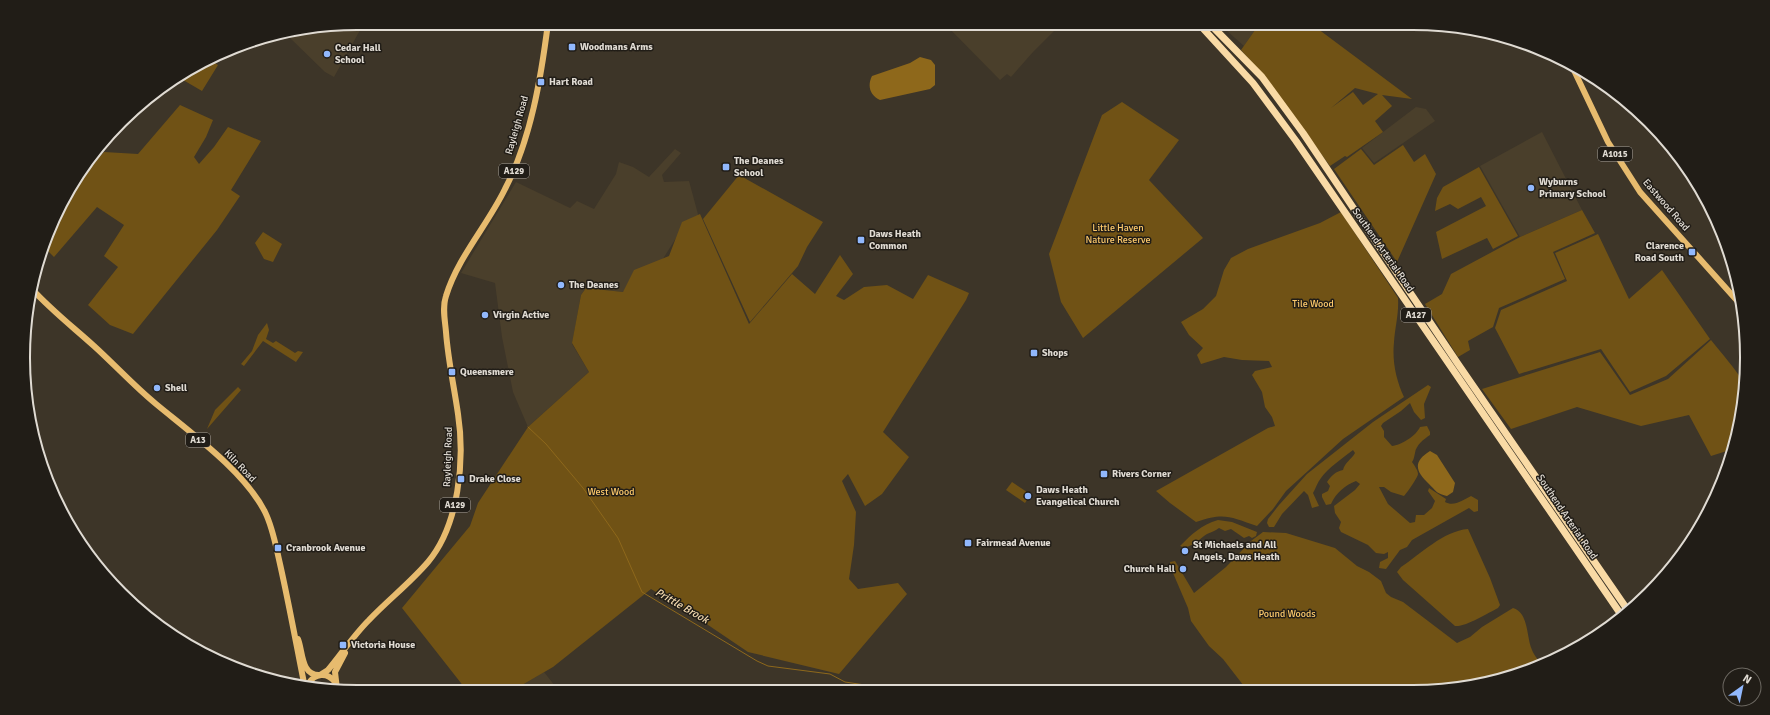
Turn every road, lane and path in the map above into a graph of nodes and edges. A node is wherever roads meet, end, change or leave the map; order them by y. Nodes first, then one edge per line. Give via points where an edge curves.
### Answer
1 (547, 30) edge
2 (1204, 30) edge
3 (1216, 30) edge
4 (1576, 74) edge
5 (36, 293) edge
6 (1735, 298) edge
7 (1624, 607) edge
8 (1619, 611) edge
9 (295, 634) junction
10 (350, 643) junction
11 (319, 675) junction
12 (304, 680) edge
13 (310, 681) edge
14 (335, 684) edge
15 (336, 684) edge

1 - 10 main road, Rayleigh Road / A129 via 537,89 518,160 502,196 463,259 449,287 443,308 460,441 458,487 452,517 441,543 429,560 368,620
2 - 8 highway, Southend Arterial Road / A127 via 1253,83 1296,141
3 - 7 highway, Southend Arterial Road / A127 via 1262,77 1303,133
4 - 6 main road, Eastwood Road / A1015 via 1605,137 1635,185
5 - 9 main road, Kiln Road / A13 via 128,380 236,474 256,498 269,521
9 - 11 main road, Kiln Road / A13 via 301,646 306,669 312,674
9 - 12 main road, Kiln Road / A13
10 - 11 main road, Rayleigh Road / A129 via 328,670
10 - 15 main road, Rayleigh Road / A129 via 336,670
11 - 13 main road, Rayleigh Road
11 - 14 main road, A13 via 330,676

